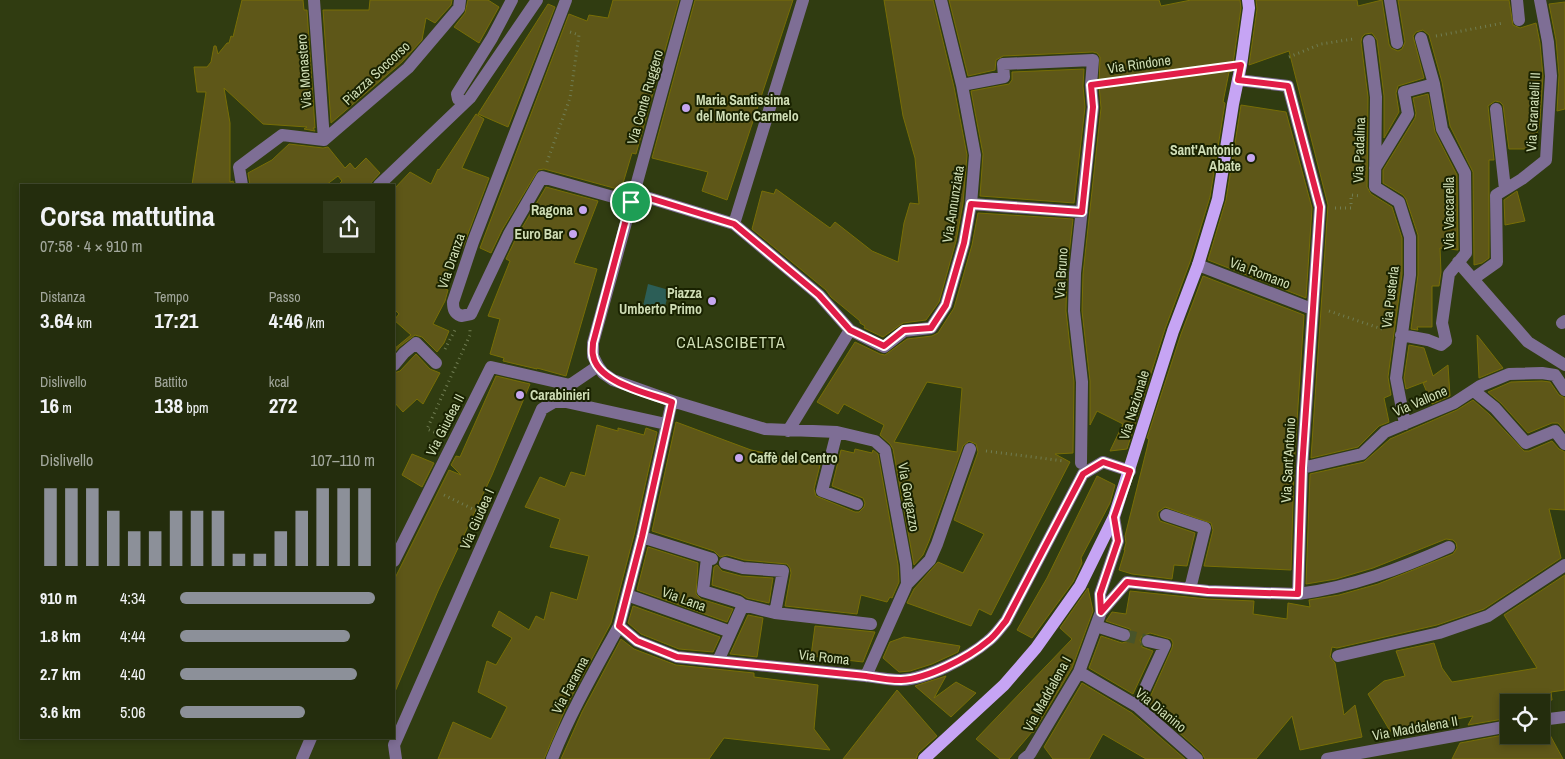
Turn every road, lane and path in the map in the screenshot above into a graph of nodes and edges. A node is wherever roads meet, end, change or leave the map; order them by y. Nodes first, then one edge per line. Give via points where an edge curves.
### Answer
1 (314, 0) edge
2 (460, 0) edge
3 (512, 0) edge
4 (537, 0) edge
5 (566, 0) edge
6 (687, 0) edge
7 (803, 0) edge
8 (941, 0) edge
9 (1248, 0) edge
10 (1390, 0) edge
11 (1517, 0) edge
12 (1540, 0) edge
13 (1519, 20) dead end
14 (556, 28) junction
15 (1421, 38) dead end
16 (1369, 41) dead end
17 (1398, 43) dead end
18 (1241, 65) junction
19 (1238, 80) junction
20 (1434, 84) junction
21 (962, 85) junction
22 (1091, 85) junction
23 (465, 102) junction
24 (1496, 109) dead end
25 (324, 140) junction
26 (1375, 168) junction
27 (542, 177) junction
28 (242, 184) edge
29 (380, 184) edge
30 (1375, 187) junction
31 (1505, 189) junction
32 (632, 198) junction
33 (971, 204) junction
34 (1320, 207) junction
35 (1082, 212) junction
36 (735, 221) junction
37 (1458, 262) junction
38 (1198, 265) junction
39 (1473, 279) junction
40 (1312, 307) junction
41 (466, 315) junction
42 (854, 332) junction
43 (1401, 335) junction
44 (436, 363) joint
45 (395, 364) edge
46 (598, 366) junction
47 (1565, 366) edge
48 (1565, 390) edge
49 (1474, 391) junction
50 (672, 402) junction
51 (666, 424) junction
52 (1405, 424) junction
53 (788, 431) junction
54 (837, 432) junction
55 (443, 436) dead end
56 (1565, 444) edge
57 (970, 449) joint
58 (1081, 463) joint
59 (1302, 468) junction
60 (1130, 471) junction
61 (430, 488) junction
62 (857, 504) dead end
63 (1166, 515) dead end
64 (1114, 517) junction
65 (493, 519) junction
66 (642, 537) junction
67 (1449, 546) dead end
68 (395, 559) edge
69 (725, 563) dead end
70 (1565, 565) edge
71 (907, 584) junction
72 (1190, 589) junction
73 (1298, 594) junction
74 (627, 595) junction
75 (742, 605) junction
76 (1101, 612) junction
77 (775, 613) junction
78 (871, 624) dead end
79 (619, 626) junction
80 (1096, 626) junction
81 (731, 632) junction
82 (1124, 635) tunnel mouth
83 (1148, 641) tunnel mouth
84 (1338, 656) dead end
85 (718, 661) junction
86 (1079, 672) junction
87 (866, 676) junction
88 (1137, 706) junction
89 (1565, 717) edge
90 (1550, 719) edge
91 (1500, 728) edge
92 (311, 739) edge
93 (394, 745) junction
94 (1029, 757) edge
95 (302, 759) edge
96 (388, 759) edge
97 (396, 759) edge
98 (552, 759) edge
99 (924, 759) edge
100 (1197, 759) edge
101 (1327, 759) edge

1 - 25 street, Via Monastero
2 - 25 street, Piazza Soccorso via 459,8 408,68
3 - 23 street via 457,94 458,99
4 - 23 street
5 - 14 street, Via Dranza
6 - 32 street, Via Conte Ruggero
7 - 36 street
8 - 21 street, Via Annunziata
9 - 18 main road, Via Nazionale
10 - 17 street
11 - 13 street
12 - 31 street, Via Granatelli II via 1552,76 1546,160
14 - 27 path via 579,35 570,98
14 - 41 street, Via Dranza via 453,302 456,314
15 - 20 street, Via Vaccarella
16 - 26 street, Via Padalina via 1376,97
18 - 19 main road, Via Nazionale
18 - 22 path, Via Rindone
19 - 34 street, Via Sant'Antonio via 1288,86
19 - 38 main road, Via Nazionale via 1218,199
20 - 26 street via 1404,92 1408,114
20 - 37 street, Via Vaccarella via 1442,129 1465,173 1466,253
21 - 22 street, Via Rindone via 1004,77 1003,64 1094,60
21 - 33 street, Via Annunziata via 975,155
22 - 35 street, Via Bruno via 1093,107
23 - 29 street
24 - 31 street
25 - 28 street via 282,135 239,167
26 - 30 street, Via Padalina
27 - 32 street
27 - 41 street
30 - 34 path, Via Padalina via 1366,197 1351,195 1351,208
30 - 43 street, Via Pusterla via 1399,202 1410,237 1410,275
31 - 39 street via 1496,195 1497,262
32 - 36 street
32 - 46 street, Via Conte Ruggero via 593,343 593,356
33 - 35 street
33 - 42 street, Via Annunziata via 964,243 946,305 931,328 904,330 884,346
34 - 40 street, Via Sant'Antonio
35 - 58 street, Via Bruno via 1074,311 1082,382
36 - 42 street via 757,244 819,295
37 - 39 street
37 - 43 street, Via Vaccarella via 1449,274 1443,313 1446,341 1441,345
38 - 40 street, Via Romano
38 - 60 main road, Via Nazionale via 1173,331
39 - 47 street via 1528,342
40 - 43 path
40 - 59 street, Via Sant'Antonio
41 - 44 path
41 - 55 path via 470,335 427,429
42 - 53 street
43 - 52 street, Via Pusterla via 1396,378
44 - 45 street via 416,344
46 - 50 street, Via Gorgazzo via 613,380
46 - 61 street, Via Giudea II via 570,385 491,368
48 - 49 street, Via Vallone via 1555,375 1542,373 1510,374
49 - 52 street, Via Vallone
49 - 56 street via 1495,408 1526,443 1555,431
50 - 51 street
50 - 53 street, Via Gorgazzo via 765,430
51 - 65 street, Via Giudea I via 554,402 542,409
51 - 66 street
52 - 59 street, Via Vallone via 1385,432 1362,454
53 - 54 street, Via Gorgazzo
54 - 62 street via 822,491
54 - 71 street, Via Gorgazzo via 875,441 885,450
57 - 58 path
57 - 71 street, Via Gorgazzo via 934,552
59 - 73 street, Via Sant'Antonio
60 - 64 main road, Via Nazionale
60 - 87 street, Via Roma via 1103,462 1083,474 1006,621 989,641 964,658 934,672 903,680
61 - 65 path
61 - 68 street, Via Giudea II
63 - 72 street via 1205,528
64 - 76 street via 1118,541 1100,594
64 - 99 main road, Via Nazionale via 1080,586 1036,648 1004,685
65 - 93 street, Via Giudea I
66 - 74 street
66 - 75 street via 710,558 703,591
67 - 73 street via 1411,564 1357,583
69 - 77 street via 783,571
70 - 84 street via 1488,616 1439,633
71 - 87 street, Via Gorgazzo
72 - 73 street
72 - 76 street via 1127,582
74 - 79 street
74 - 81 street, Via Lana
75 - 77 street
75 - 81 street
76 - 80 street, Via Maddalena I
77 - 78 street
79 - 85 street, Via Roma via 637,641 677,657
79 - 98 street, Via Faranna via 573,710
80 - 82 street
80 - 86 street, Via Maddalena I
81 - 85 street
83 - 88 street via 1165,645
85 - 87 street, Via Roma
86 - 88 street, Via Dianino
86 - 94 street, Via Maddalena I
88 - 100 street, Via Dianino
89 - 90 street
91 - 101 street, Via Maddalena II
92 - 95 street
93 - 96 street, Via Giudea I
93 - 97 street

